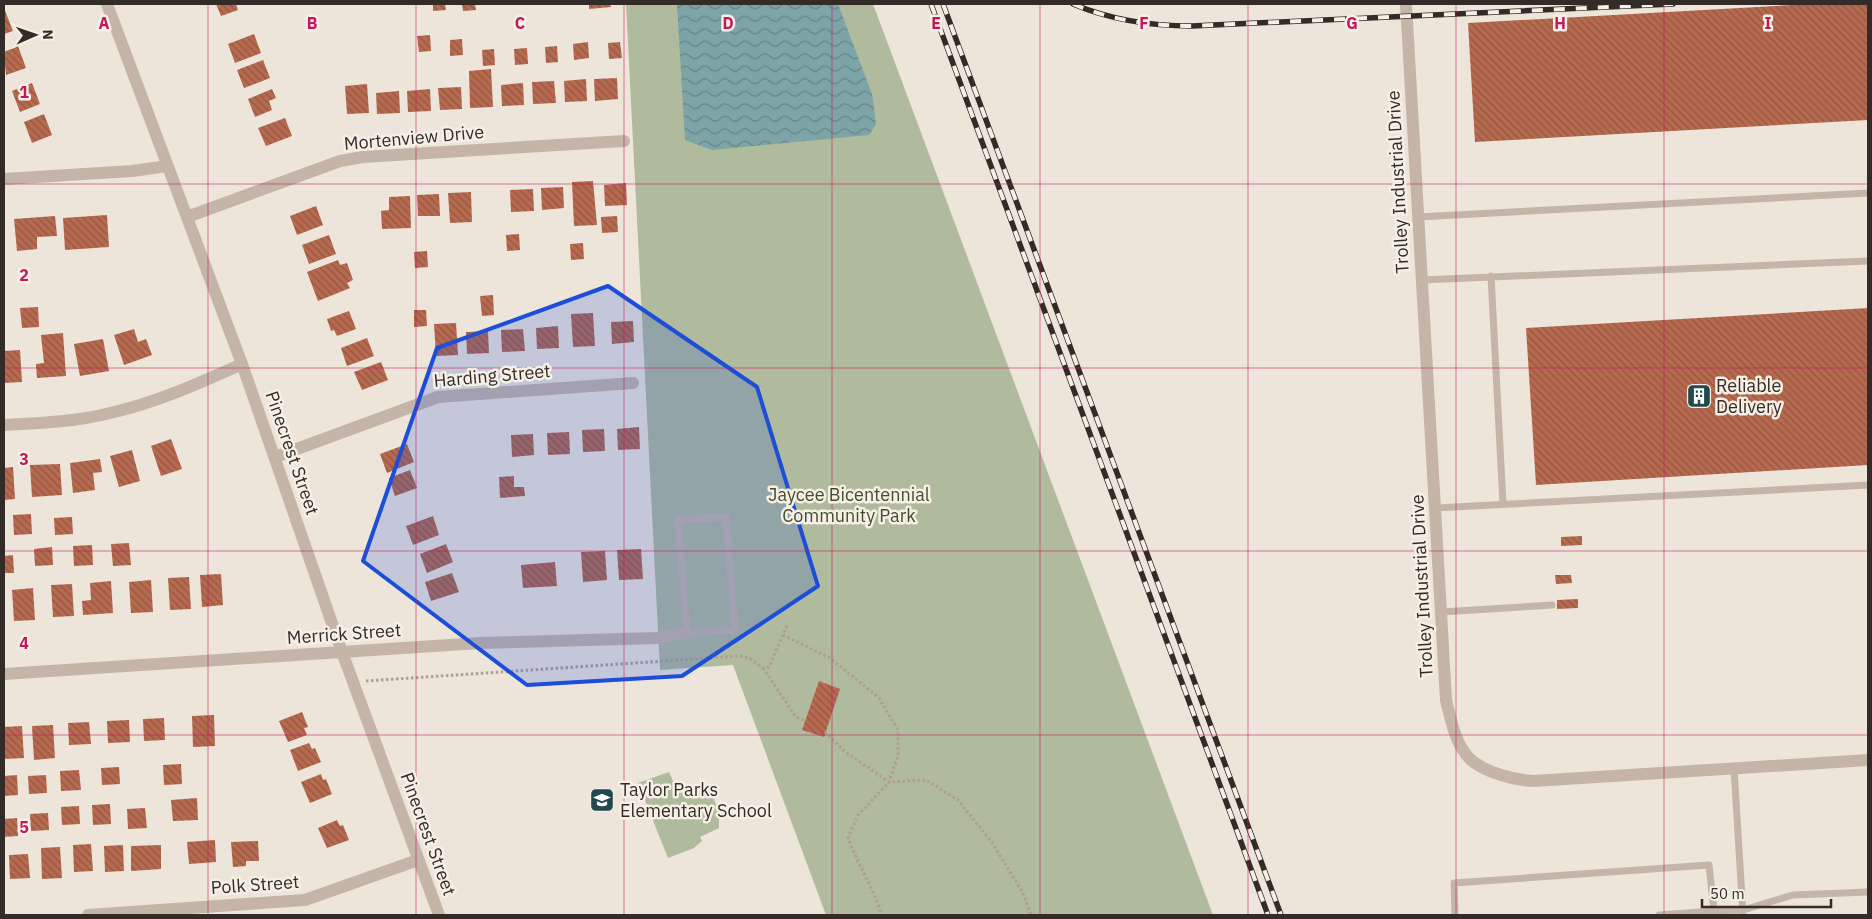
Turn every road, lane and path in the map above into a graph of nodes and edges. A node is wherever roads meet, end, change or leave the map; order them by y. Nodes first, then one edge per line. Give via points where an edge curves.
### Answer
1 (108, 4) edge
2 (1406, 4) edge
3 (624, 141) dead end
4 (168, 166) junction
5 (4, 179) edge
6 (1868, 193) edge
7 (187, 217) junction
8 (1418, 217) junction
9 (1868, 261) edge
10 (1491, 276) junction
11 (1422, 280) junction
12 (242, 364) junction
13 (633, 383) dead end
14 (4, 425) edge
15 (275, 457) junction
16 (1868, 485) edge
17 (1503, 504) junction
18 (1435, 508) junction
19 (1552, 606) dead end
20 (1441, 612) junction
21 (788, 624) dead end
22 (687, 633) junction
23 (783, 635) junction
24 (342, 652) junction
25 (763, 668) junction
26 (4, 674) edge
27 (353, 683) junction
28 (805, 721) dead end
29 (825, 732) dead end
30 (1868, 760) edge
31 (1734, 768) junction
32 (889, 782) junction
33 (418, 860) junction
34 (1868, 892) edge
35 (1743, 912) edge
36 (1714, 913) edge
37 (88, 915) edge
38 (439, 915) edge
39 (882, 915) edge
40 (1031, 915) edge
41 (1455, 915) edge
42 (1659, 915) edge

1 - 4 street, Pinecrest Street
2 - 8 street, Trolley Industrial Drive
3 - 7 street, Mortenview Drive via 363,157 340,161
4 - 5 street
4 - 7 street, Pinecrest Street
6 - 8 lane
7 - 12 street, Pinecrest Street
8 - 11 street, Trolley Industrial Drive
9 - 10 lane
10 - 11 lane
10 - 17 lane
11 - 18 street, Trolley Industrial Drive
12 - 14 street via 208,380 109,414
12 - 15 street, Pinecrest Street
13 - 15 street, Harding Street via 438,397
15 - 24 street, Pinecrest Street
16 - 17 lane
17 - 18 lane
18 - 20 street, Trolley Industrial Drive
19 - 20 lane
20 - 31 street, Trolley Industrial Drive via 1446,700 1452,726 1470,758 1483,766 1518,780 1533,781
21 - 23 path
22 - 22 lane via 735,630 726,516 678,520
22 - 24 street, Merrick Street via 657,638 480,643
23 - 25 path via 769,667
23 - 32 path via 830,658 880,698 898,730 898,756
24 - 26 street, Merrick Street
24 - 27 street, Pinecrest Street
25 - 27 path via 740,656
25 - 28 path via 796,717
27 - 33 street, Pinecrest Street
29 - 32 path via 844,751
30 - 31 street, Trolley Industrial Drive
31 - 35 lane
32 - 39 path via 858,816 848,838
32 - 40 path via 926,780 958,800 1023,892
33 - 37 street, Polk Street via 305,900
33 - 38 street, Pinecrest Street
34 - 35 lane via 1793,895
35 - 36 lane
36 - 41 lane via 1709,865 1454,883
36 - 42 lane

